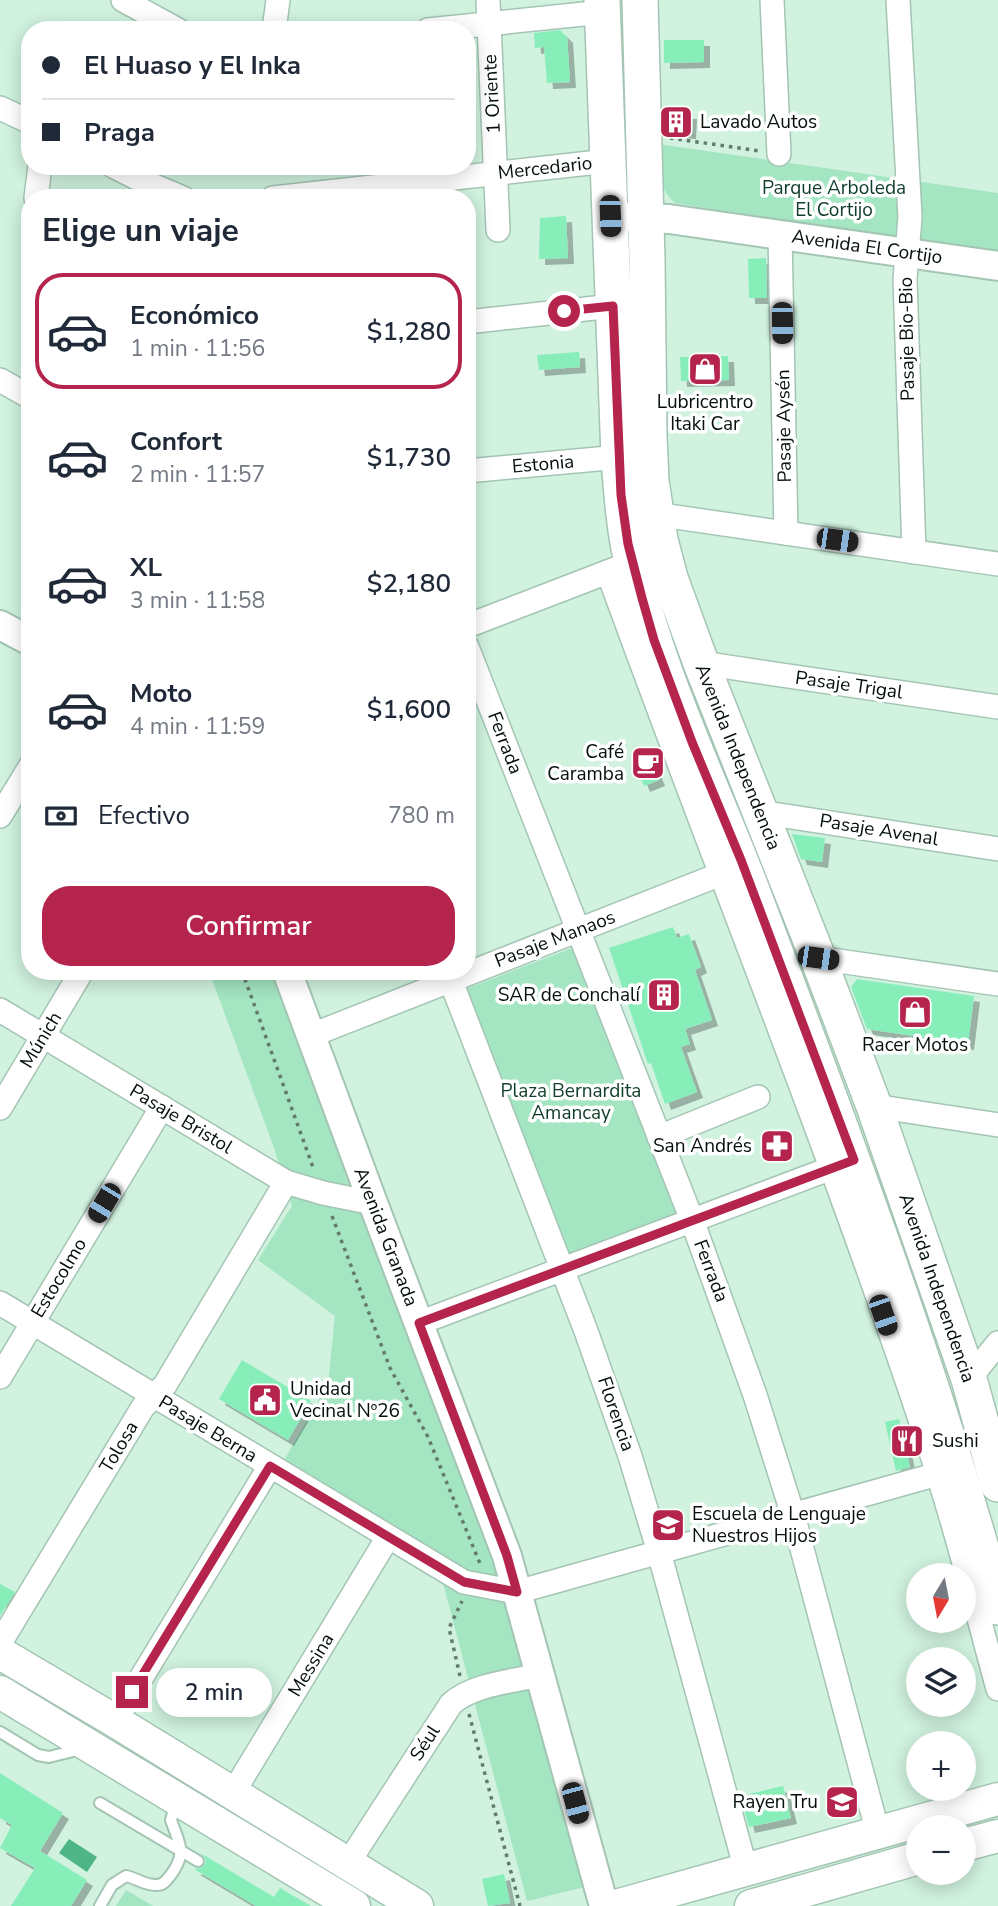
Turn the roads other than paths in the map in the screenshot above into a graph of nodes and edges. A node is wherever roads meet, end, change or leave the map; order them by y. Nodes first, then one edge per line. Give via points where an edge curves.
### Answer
1 (123, 0) edge
2 (278, 0) edge
3 (488, 0) edge
4 (640, 0) edge
5 (772, 0) edge
6 (898, 0) edge
7 (602, 6) edge
8 (162, 21) edge
9 (275, 21) edge
10 (489, 24) junction
11 (476, 25) edge
12 (0, 108) edge
13 (21, 118) edge
14 (779, 153) road end
15 (608, 161) junction
16 (496, 173) junction
17 (131, 175) edge
18 (162, 189) edge
19 (353, 189) edge
20 (610, 216) junction
21 (646, 217) junction
22 (498, 230) dead end
23 (780, 235) junction
24 (907, 253) junction
25 (998, 266) edge
26 (613, 306) junction
27 (476, 321) edge
28 (0, 380) edge
29 (21, 392) edge
30 (619, 457) junction
31 (476, 470) edge
32 (655, 514) junction
33 (786, 533) junction
34 (914, 552) junction
35 (998, 564) edge
36 (620, 567) junction
37 (476, 623) edge
38 (0, 625) edge
39 (21, 636) edge
40 (701, 663) junction
41 (476, 670) edge
42 (998, 707) edge
43 (21, 782) edge
44 (760, 813) junction
45 (0, 816) edge
46 (998, 849) edge
47 (721, 874) junction
48 (578, 930) junction
49 (818, 958) junction
50 (476, 966) edge
51 (77, 980) edge
52 (291, 980) edge
53 (439, 980) edge
54 (450, 980) edge
55 (998, 984) edge
56 (0, 1010) edge
57 (312, 1035) junction
58 (43, 1036) junction
59 (758, 1097) dead end
60 (874, 1105) junction
61 (162, 1107) junction
62 (0, 1108) edge
63 (998, 1125) edge
64 (659, 1138) junction
65 (842, 1164) junction
66 (286, 1182) junction
67 (373, 1203) junction
68 (692, 1220) junction
69 (562, 1269) junction
70 (0, 1303) edge
71 (32, 1323) junction
72 (419, 1323) junction
73 (998, 1343) edge
74 (0, 1377) edge
75 (969, 1380) junction
76 (154, 1396) junction
77 (270, 1466) junction
78 (938, 1474) junction
79 (998, 1483) edge
80 (793, 1515) junction
81 (388, 1537) junction
82 (659, 1552) junction
83 (517, 1592) junction
84 (998, 1607) edge
85 (0, 1643) edge
86 (0, 1653) edge
87 (540, 1675) junction
88 (998, 1689) edge
89 (0, 1692) edge
90 (115, 1721) junction
91 (0, 1732) edge
92 (91, 1747) junction
93 (233, 1793) junction
94 (998, 1799) edge
95 (181, 1801) junction
96 (100, 1803) dead end
97 (878, 1833) junction
98 (998, 1836) edge
99 (847, 1842) junction
100 (976, 1842) edge
101 (181, 1851) junction
102 (198, 1861) dead end
103 (906, 1862) edge
104 (348, 1863) junction
105 (746, 1870) junction
106 (857, 1876) junction
107 (100, 1906) edge
108 (354, 1906) edge
109 (417, 1906) edge
110 (604, 1906) edge
111 (616, 1906) edge
112 (751, 1906) edge

1 - 8 street
2 - 9 street
3 - 10 street, 1 Oriente
4 - 21 main road, Avenida Independencia
5 - 14 street
6 - 24 street, Pasaje Bio-Bio via 910,218
7 - 10 street
7 - 15 main road, Avenida Independencia
10 - 11 street
10 - 16 street, 1 Oriente
12 - 13 street
15 - 16 street, Mercedario
15 - 20 main road, Avenida Independencia
16 - 19 street, Mercedario
16 - 22 street, 1 Oriente
17 - 18 street
20 - 21 street, Avenida El Cortijo
20 - 26 main road, Avenida Independencia
21 - 23 street, Avenida El Cortijo
21 - 32 main road, Avenida Independencia via 649,437
23 - 24 street, Avenida El Cortijo
23 - 33 street, Pasaje Aysén
24 - 25 street, Avenida El Cortijo
24 - 34 street, Pasaje Bio-Bio
26 - 27 street
26 - 30 main road, Avenida Independencia
28 - 29 street
30 - 31 street, Estonia
30 - 36 main road, Avenida Independencia
32 - 33 street
32 - 40 main road, Avenida Independencia via 664,559
33 - 34 street
34 - 35 street
36 - 37 street
36 - 47 street, Avenida Independencia
36 - 65 main road, Avenida Independencia via 654,640 741,860
38 - 39 street
40 - 42 street, Pasaje Trigal
40 - 44 main road, Avenida Independencia
41 - 48 street, Ferrada
43 - 45 street
44 - 46 street, Pasaje Avenal
44 - 49 main road, Avenida Independencia
47 - 48 street, Pasaje Manaos
47 - 65 street, Avenida Independencia
48 - 50 street, Pasaje Manaos
48 - 64 street, Ferrada via 607,991
49 - 55 street
49 - 60 main road, Avenida Independencia
51 - 58 street, Múnich
52 - 57 street, Avenida Granada
53 - 57 street, Pasaje Manaos
54 - 69 street, Florencia
56 - 58 street, Pasaje Bristol
57 - 67 street, Avenida Granada
58 - 61 street, Pasaje Bristol
58 - 62 street, Múnich
59 - 64 street
60 - 63 street
60 - 75 main road, Avenida Independencia
61 - 66 street, Pasaje Bristol
61 - 71 street, Estocolmo
64 - 68 street, Ferrada
65 - 68 street
65 - 78 street, Avenida Independencia
65 - 84 main road, Avenida Independencia via 928,1376
66 - 67 street, Pasaje Bristol
66 - 76 street, Tolosa via 165,1385
67 - 72 street, Avenida Granada
68 - 69 street
68 - 80 street, Ferrada
69 - 72 street
69 - 82 street, Florencia via 609,1393
70 - 71 street, Pasaje Berna
71 - 74 street, Estocolmo
71 - 76 street, Pasaje Berna
72 - 83 street, Avenida Granada
73 - 75 street
75 - 79 main road, Avenida Independencia
76 - 77 street, Pasaje Berna
76 - 85 street, Tolosa via 143,1407
77 - 81 street, Pasaje Berna
77 - 90 street
78 - 80 street, Pasaje Berna
78 - 88 street, Avenida Independencia
80 - 82 street, Pasaje Berna
80 - 97 street, Ferrada
81 - 83 street, Pasaje Berna via 464,1582
81 - 93 street, Messina
82 - 83 street, Pasaje Berna
82 - 105 street, Florencia
83 - 87 street, Avenida Granada
86 - 90 main road
87 - 104 street, Séul via 464,1694 451,1704
87 - 110 street, Avenida Granada
89 - 92 main road
90 - 93 main road
91 - 92 lane via 49,1757
92 - 95 main road
93 - 104 main road
94 - 97 main road
95 - 101 lane via 172,1820
95 - 108 main road
96 - 101 lane
97 - 99 main road
98 - 100 main road
99 - 105 main road
99 - 106 main road via 843,1862
101 - 102 lane
101 - 107 lane via 162,1885 126,1876 112,1885
103 - 106 main road
104 - 109 main road
105 - 111 main road
106 - 112 main road

